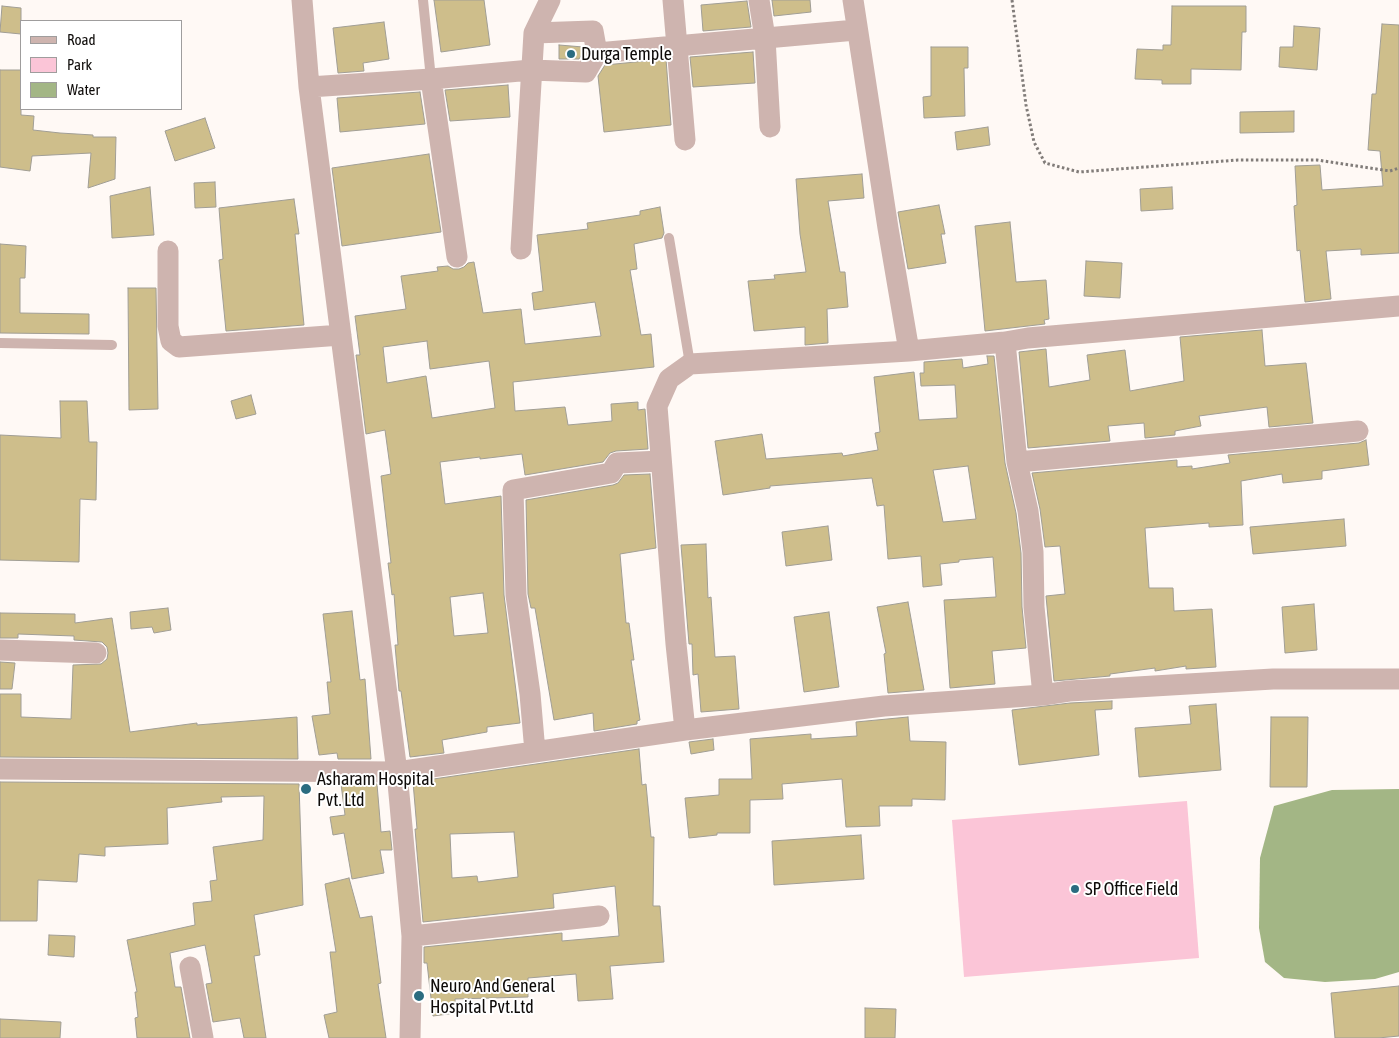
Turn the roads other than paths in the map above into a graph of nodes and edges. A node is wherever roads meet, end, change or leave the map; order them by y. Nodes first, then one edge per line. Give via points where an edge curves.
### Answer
1 (302, 0) edge
2 (423, 0) edge
3 (550, 0) edge
4 (673, 0) edge
5 (759, 0) edge
6 (852, 0) edge
7 (856, 30) junction
8 (534, 33) junction
9 (765, 38) junction
10 (678, 46) junction
11 (597, 53) junction
12 (531, 70) junction
13 (431, 78) junction
14 (308, 87) junction
15 (770, 126) dead end
16 (685, 140) dead end
17 (669, 238) dead end
18 (521, 249) dead end
19 (168, 250) dead end
20 (457, 257) dead end
21 (1399, 306) edge
22 (342, 335) junction
23 (1005, 342) junction
24 (0, 343) edge
25 (112, 345) dead end
26 (910, 350) junction
27 (690, 364) junction
28 (1358, 431) dead end
29 (661, 461) junction
30 (1017, 462) junction
31 (0, 650) edge
32 (96, 653) dead end
33 (1399, 679) edge
34 (1043, 695) junction
35 (685, 730) junction
36 (535, 752) junction
37 (0, 769) edge
38 (397, 772) junction
39 (599, 916) dead end
40 (412, 936) junction
41 (190, 967) dead end
42 (203, 1038) edge
43 (410, 1038) edge

1 - 14 street
2 - 13 lane
3 - 8 street
4 - 10 street
5 - 9 street
6 - 7 street
7 - 9 street
7 - 26 street
8 - 11 street via 592,31
8 - 12 street
9 - 10 street
9 - 15 street
10 - 11 street
10 - 16 street
11 - 12 street via 586,72
12 - 13 street
12 - 18 street
13 - 14 street
13 - 20 street
14 - 22 street
17 - 27 lane
19 - 22 street via 168,326 171,341 179,347
21 - 23 street
22 - 38 street
23 - 26 street
23 - 30 street
24 - 25 lane
26 - 27 street
27 - 29 street via 669,379 657,406
28 - 30 street
29 - 35 street
29 - 36 street via 617,463 611,473 513,490 516,595
30 - 34 street via 1033,552 1034,607
31 - 32 street
33 - 34 street via 1273,679
34 - 35 street via 884,706
35 - 36 street
36 - 38 street
37 - 38 street
38 - 40 street
39 - 40 street
40 - 43 street
41 - 42 street

